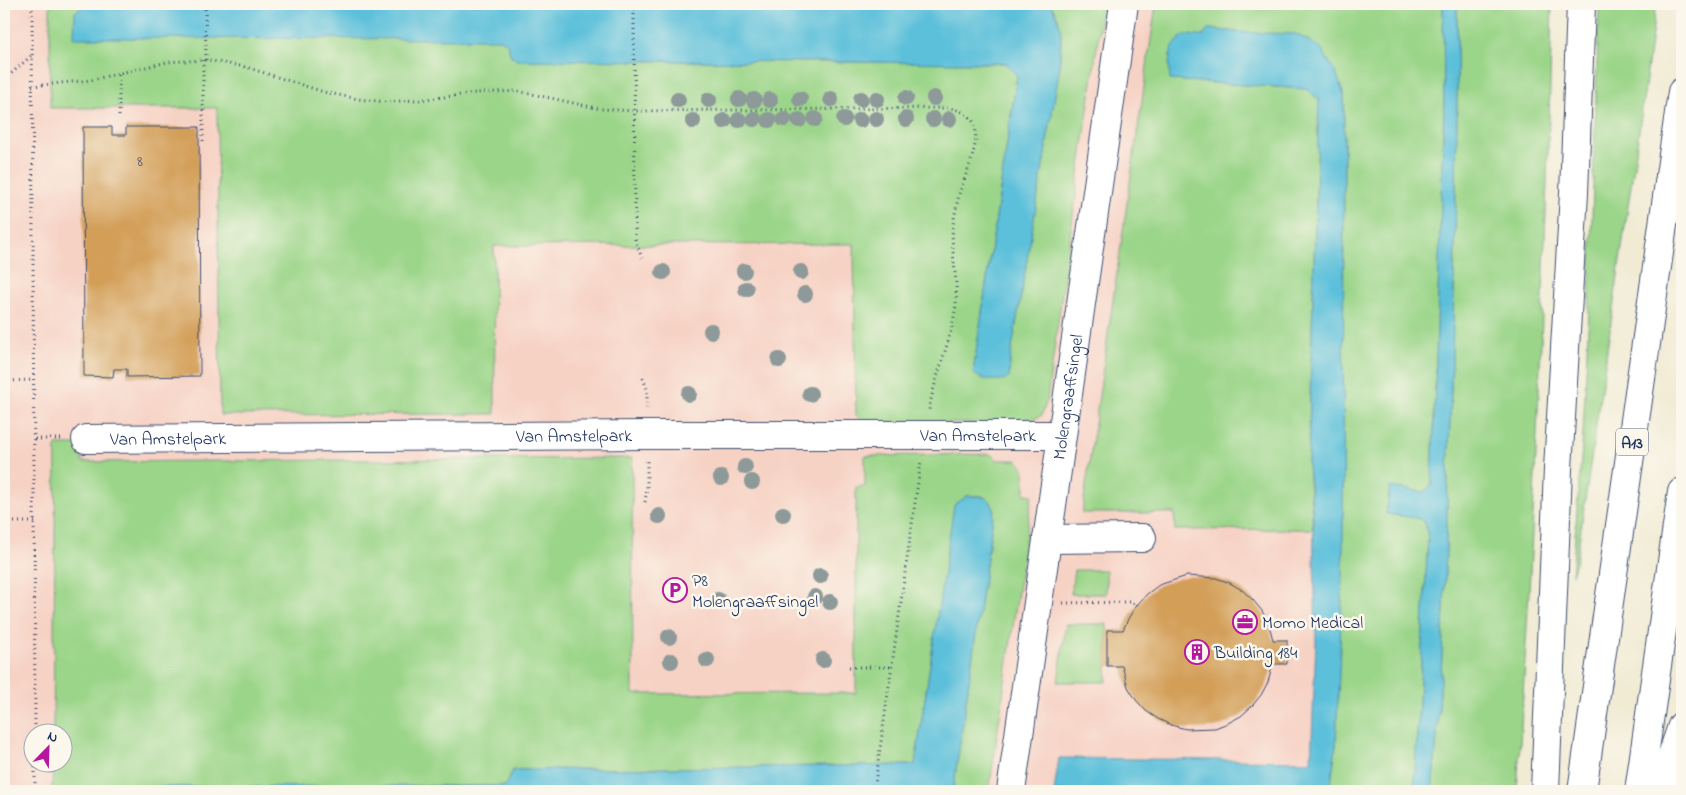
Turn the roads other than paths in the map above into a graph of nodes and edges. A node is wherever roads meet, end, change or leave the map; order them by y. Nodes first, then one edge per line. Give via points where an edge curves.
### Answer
1 (1124, 4) edge
2 (1581, 4) edge
3 (1682, 92) edge
4 (1062, 435) junction
5 (86, 439) dead end
6 (1682, 492) edge
7 (1142, 538) dead end
8 (1047, 539) junction
9 (1682, 726) edge
10 (1011, 791) edge
11 (1545, 791) edge
12 (1582, 791) edge
13 (1639, 791) edge
14 (1660, 791) edge

1 - 4 main road, Molengraaffsingel
2 - 11 main road
3 - 12 main road, A13
4 - 5 main road, Van Amstelpark
4 - 8 main road, Molengraaffsingel
6 - 13 main road
7 - 8 main road
8 - 10 main road, Molengraaffsingel
9 - 14 main road

